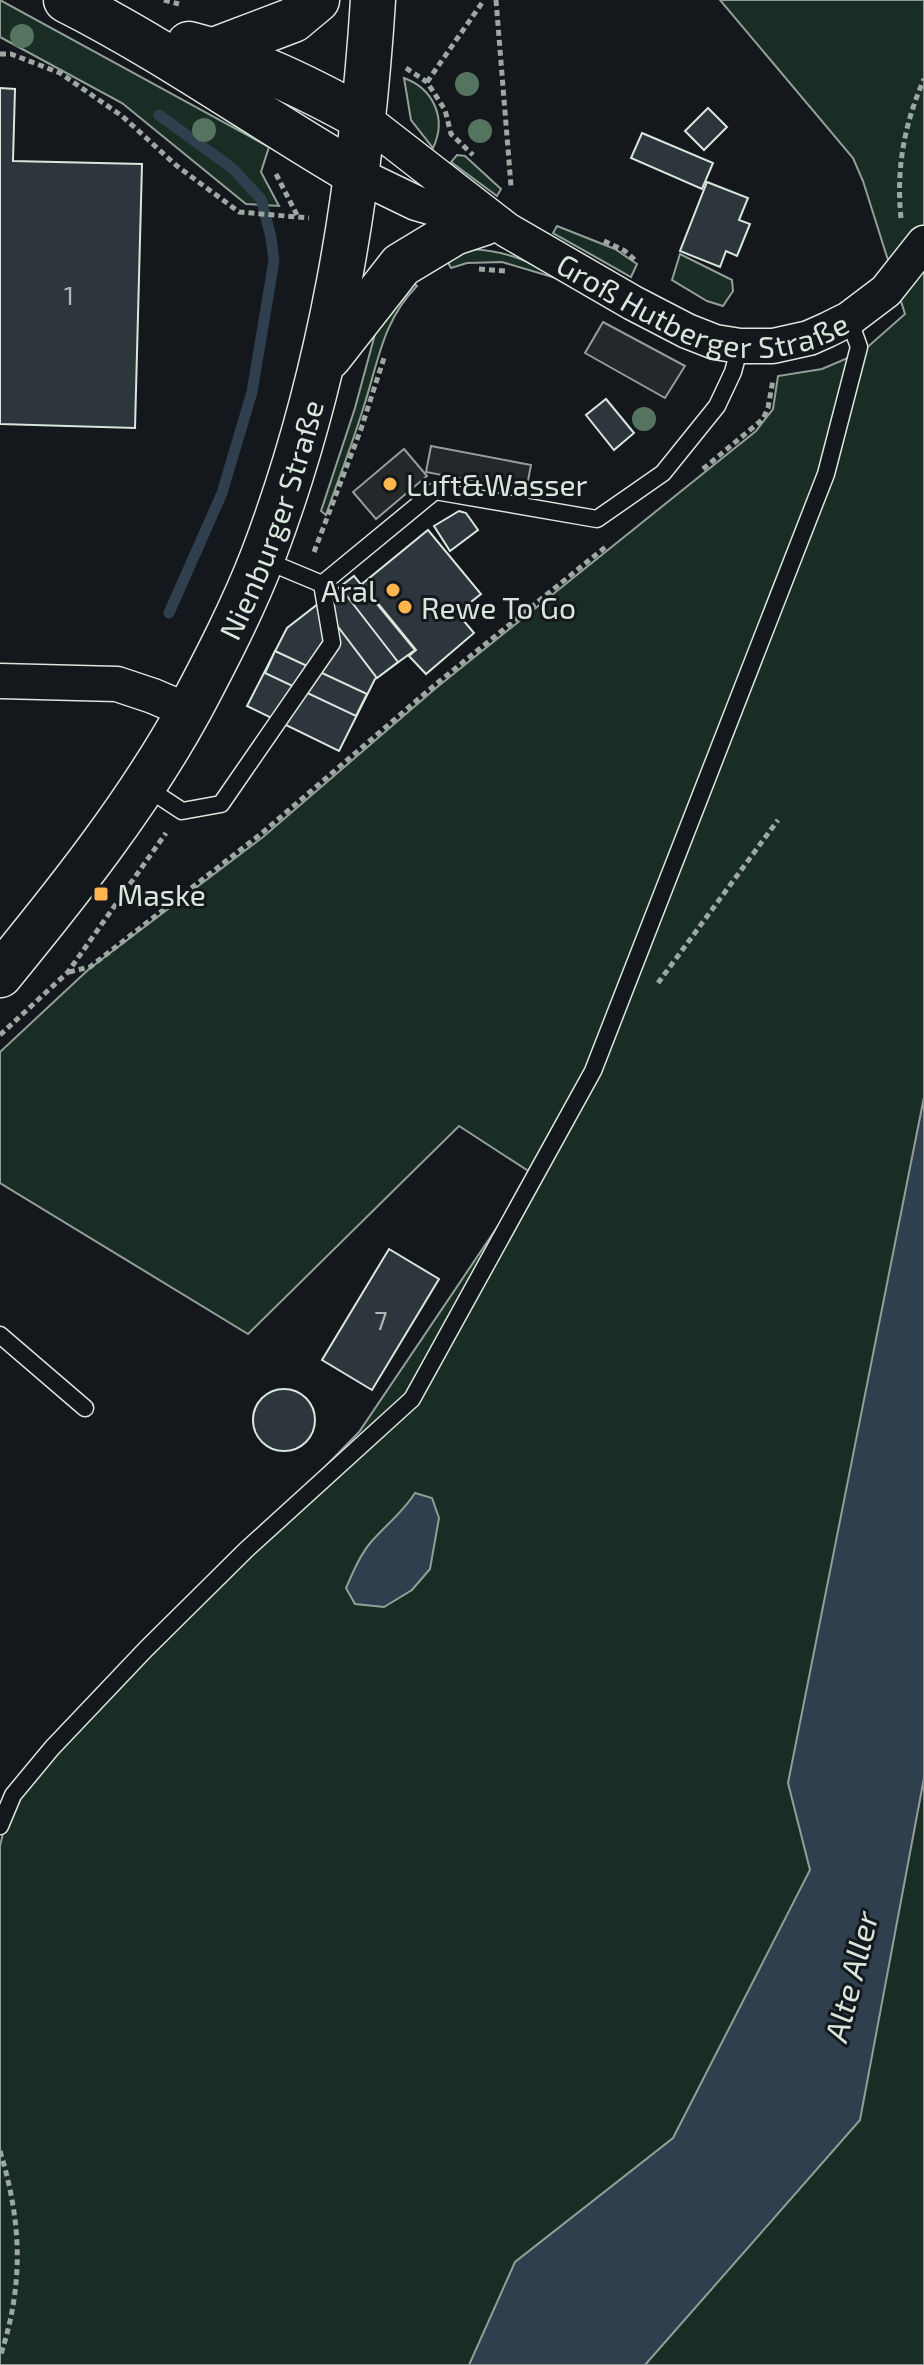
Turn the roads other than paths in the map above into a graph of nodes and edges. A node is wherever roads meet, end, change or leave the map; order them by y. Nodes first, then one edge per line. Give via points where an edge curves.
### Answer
1 (66, 0) edge
2 (317, 0) edge
3 (373, 0) edge
4 (117, 26) junction
5 (214, 50) junction
6 (364, 119) junction
7 (358, 175) junction
8 (501, 215) junction
9 (913, 236) edge
10 (849, 319) junction
11 (740, 346) junction
12 (323, 365) junction
13 (262, 559) junction
14 (322, 584) junction
15 (0, 681) edge
16 (188, 711) junction
17 (143, 786) junction
18 (0, 975) edge
19 (0, 1335) edge
20 (85, 1408) dead end
21 (0, 1826) edge

1 - 4 main road, Groß Hutberger Straße
2 - 5 main road via 293,20
3 - 6 main road, Nienburger Straße
4 - 5 main road, Groß Hutberger Straße
4 - 7 main road, Groß Hutberger Straße
5 - 6 main road, Groß Hutberger Straße via 304,86
6 - 7 main road, Nienburger Straße
6 - 8 street, Groß Hutberger Straße
7 - 8 street, Groß Hutberger Straße via 416,203
7 - 12 main road, Nienburger Straße
8 - 11 street, Groß Hutberger Straße via 687,331
8 - 12 main road via 454,233 401,265
9 - 10 street, Groß Hutberger Straße via 886,291
10 - 11 street, Groß Hutberger Straße via 809,338
10 - 21 lane via 859,347 826,474 593,1071 412,1399 135,1660 13,1795
11 - 14 lane via 717,406 663,473 597,519 435,491
12 - 13 main road, Nienburger Straße
13 - 14 lane
13 - 16 main road, Nienburger Straße
14 - 17 lane via 332,643 221,804 182,811
15 - 16 street via 117,684
16 - 17 main road, Nienburger Straße
17 - 18 main road, Nienburger Straße
19 - 20 lane

